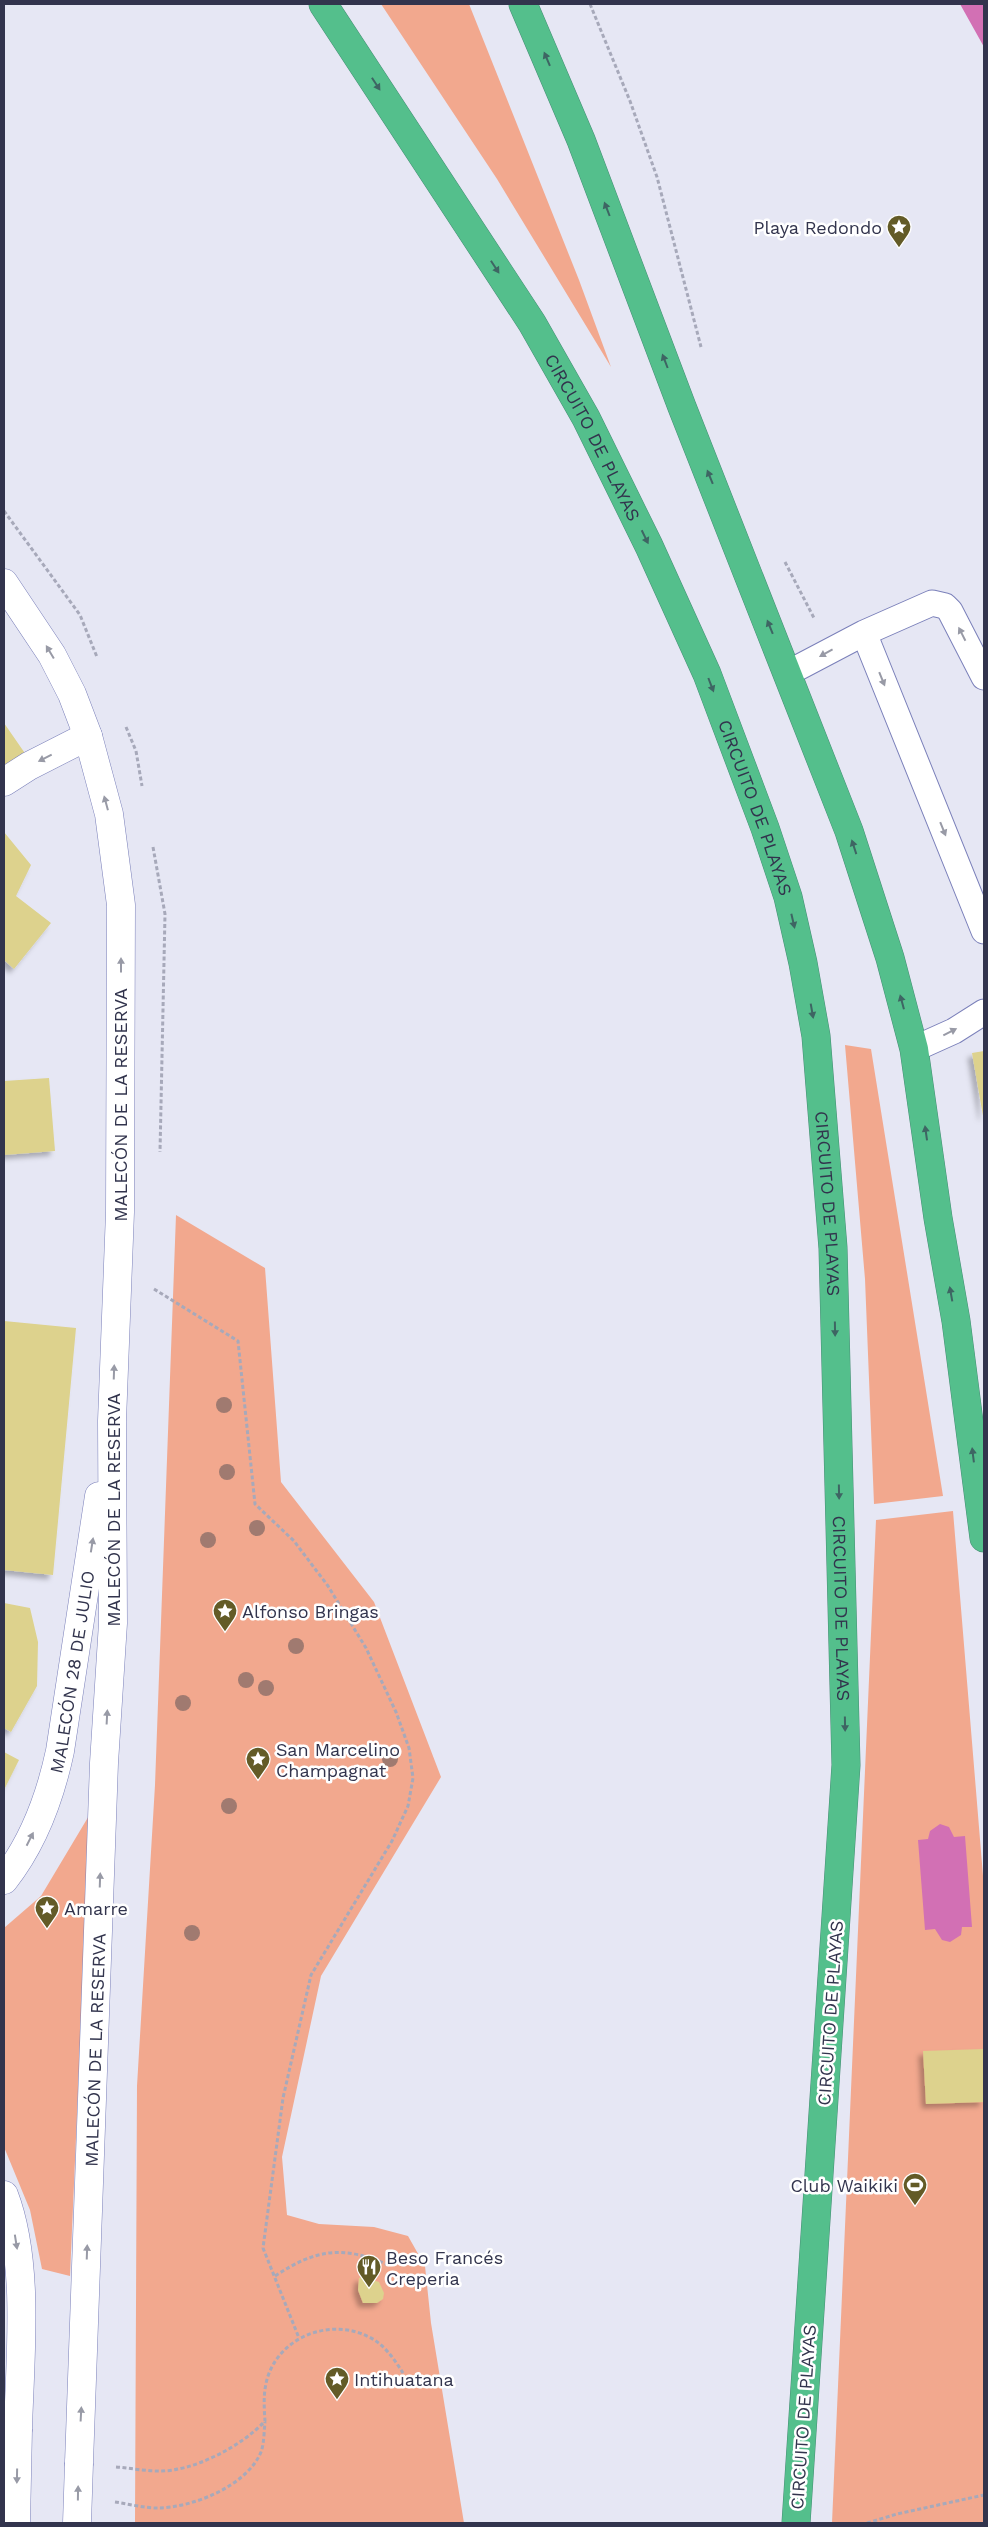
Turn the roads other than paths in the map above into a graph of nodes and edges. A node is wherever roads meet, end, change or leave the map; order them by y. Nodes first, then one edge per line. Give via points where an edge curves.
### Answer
1 (323, 4) edge
2 (340, 4) edge
3 (524, 4) edge
4 (349, 44) junction
5 (4, 583) edge
6 (864, 633) junction
7 (788, 673) junction
8 (984, 677) edge
9 (88, 736) junction
10 (4, 782) edge
11 (984, 931) edge
12 (984, 1012) edge
13 (914, 1049) junction
14 (112, 1421) junction
15 (984, 1538) edge
16 (4, 1880) edge
17 (4, 2195) edge
18 (16, 2523) edge
19 (77, 2523) edge
20 (796, 2523) edge

1 - 4 highway, CIRCUITO DE PLAYAS
2 - 4 highway
7 -> 3 highway via 682,407 581,140
4 -> 20 highway, CIRCUITO DE PLAYAS via 532,324 586,418 645,537 707,674 761,819 788,897 803,963 816,1036 834,1248 846,1765
9 -> 5 main road, MALECÓN DE LA RESERVA via 52,655
6 -> 7 lane
8 -> 6 lane via 950,611 939,604 932,603
6 -> 11 lane
13 -> 7 highway via 890,958 849,831
9 -> 10 main road
14 -> 9 main road, MALECÓN DE LA RESERVA via 118,1275 121,905 109,814
13 -> 12 lane via 954,1031
15 -> 13 highway via 956,1321
16 -> 14 main road, MALECÓN 28 DE JULIO via 29,1842 53,1783
19 -> 14 main road, MALECÓN DE LA RESERVA, bridge via 104,1763 113,1623
17 -> 18 main road, bridge via 13,2228 19,2273 21,2344

